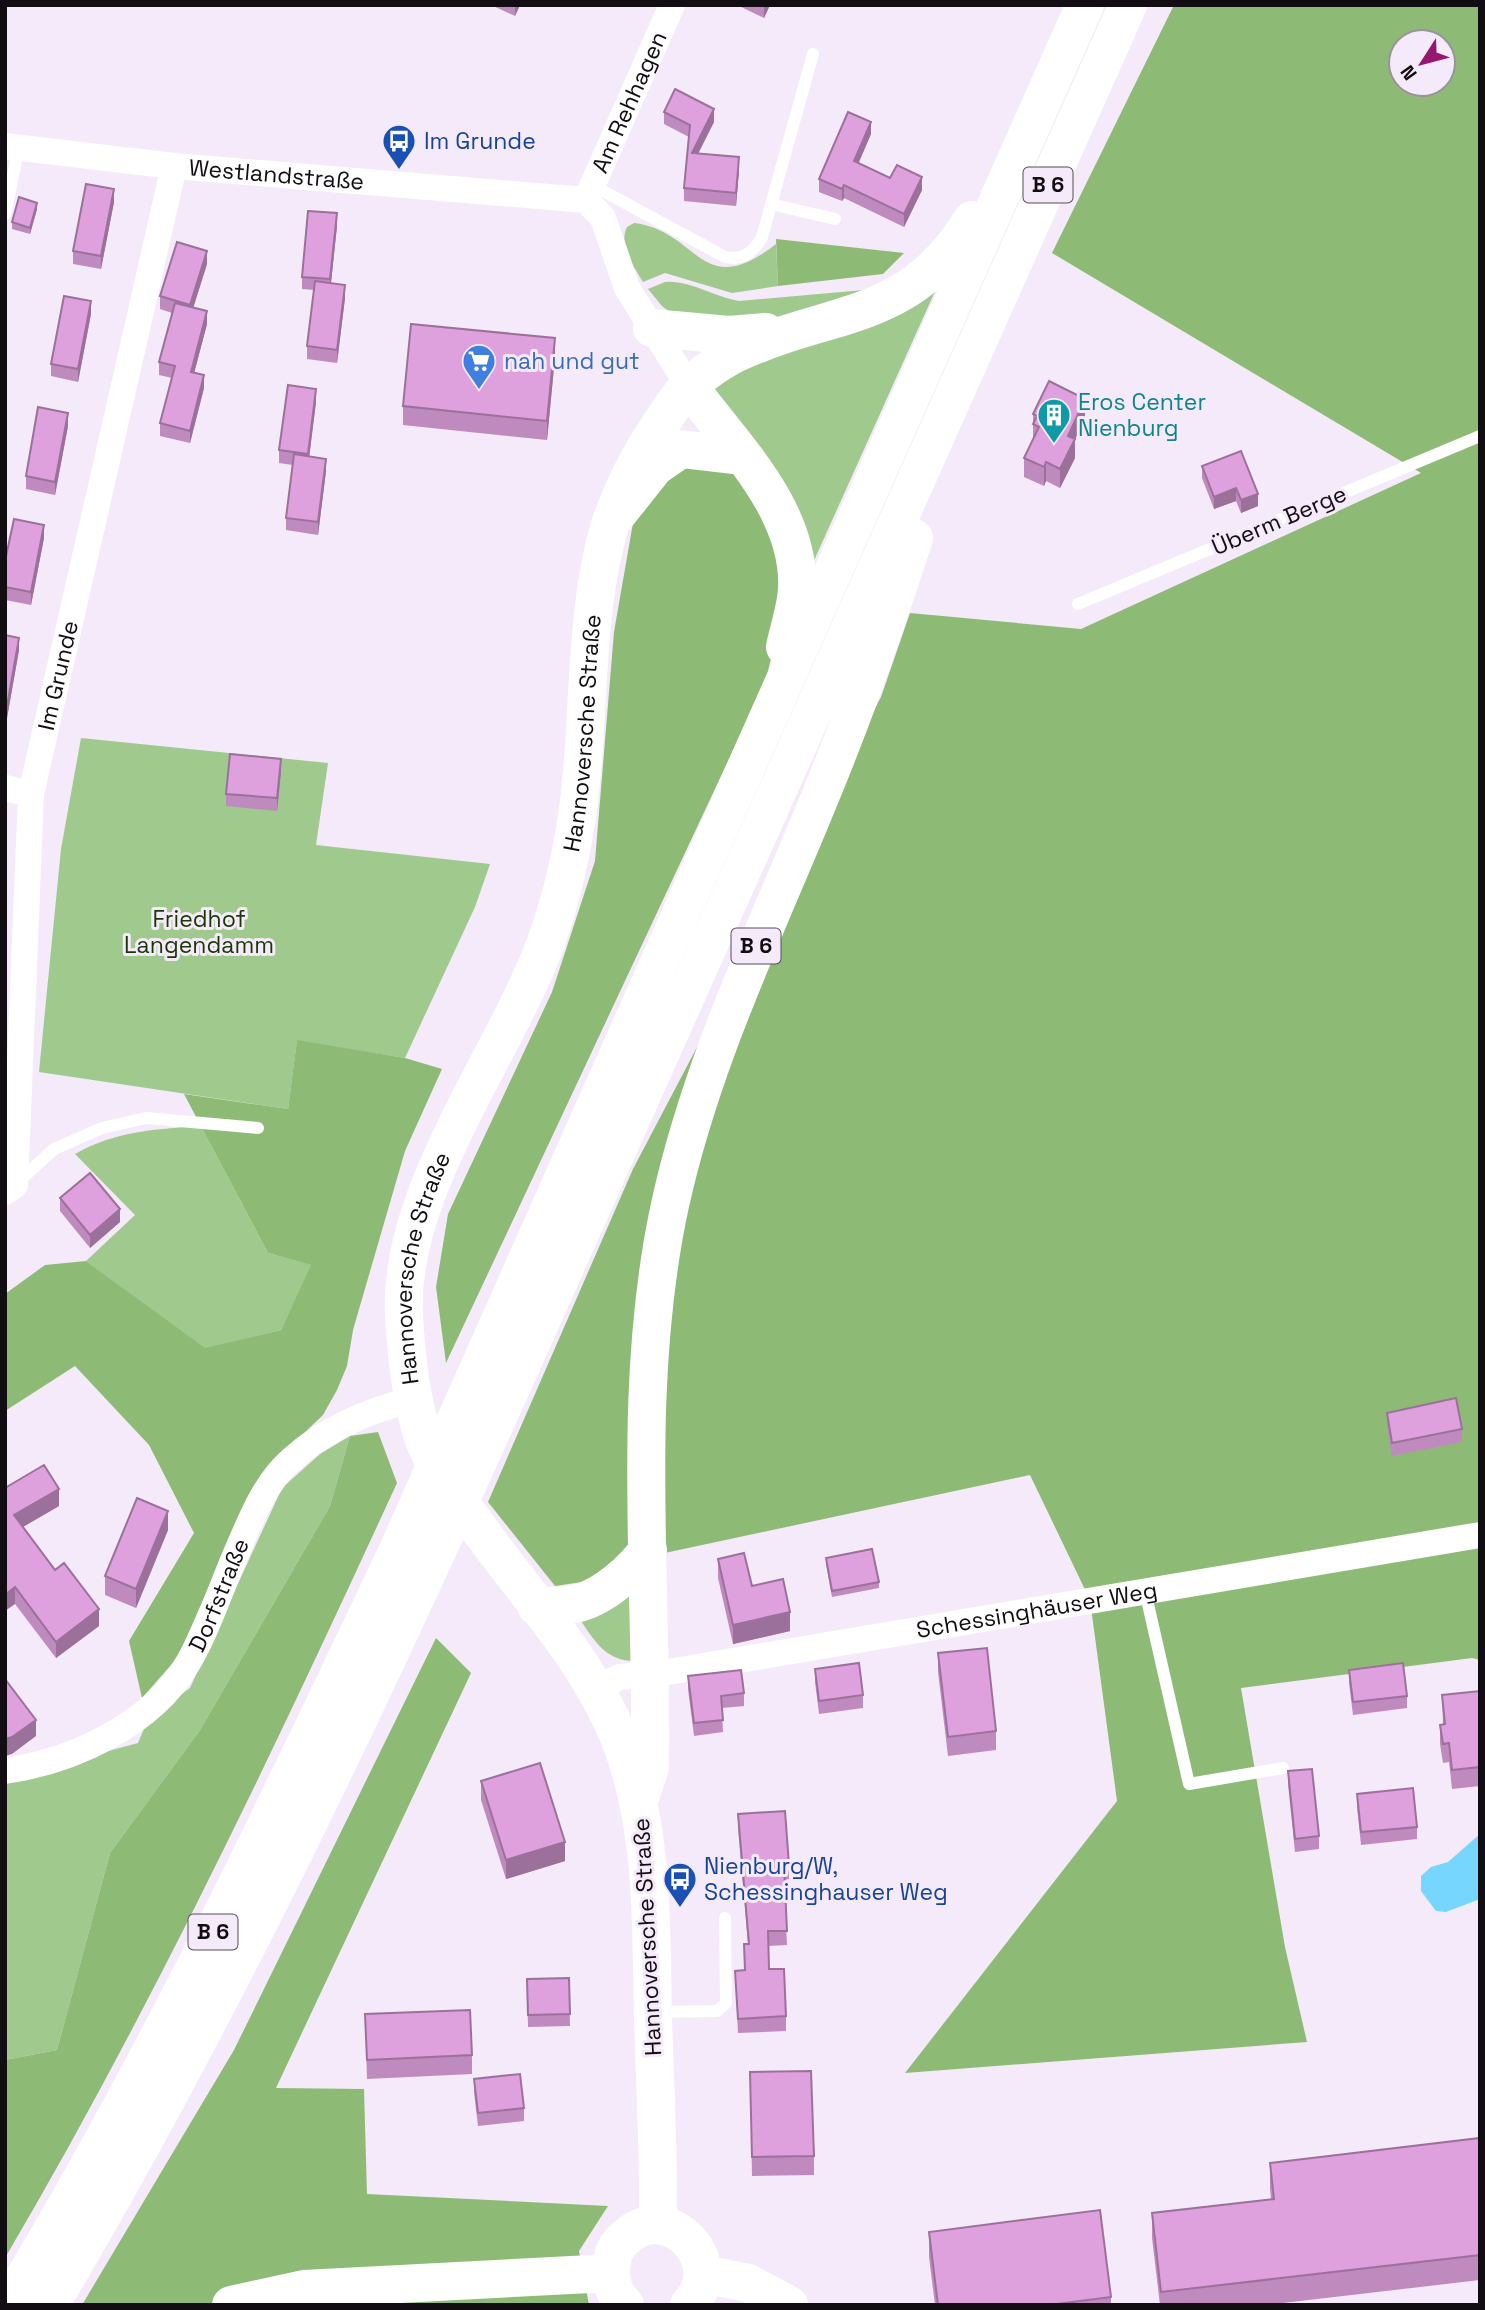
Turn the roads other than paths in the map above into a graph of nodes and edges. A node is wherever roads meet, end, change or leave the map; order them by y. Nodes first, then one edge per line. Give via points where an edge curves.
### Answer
1 (672, 5) edge
2 (1085, 5) edge
3 (1128, 5) edge
4 (813, 54) dead end
5 (1038, 110) junction
6 (12, 146) edge
7 (174, 166) junction
8 (589, 192) junction
9 (771, 204) junction
10 (5, 214) edge
11 (835, 219) dead end
12 (652, 328) junction
13 (803, 329) junction
14 (969, 364) junction
15 (688, 385) junction
16 (1480, 436) edge
17 (741, 456) junction
18 (611, 521) junction
19 (1078, 604) dead end
20 (768, 725) junction
21 (18, 791) edge
22 (258, 1128) dead end
23 (10, 1188) edge
24 (414, 1399) junction
25 (1480, 1535) edge
26 (648, 1550) junction
27 (1145, 1590) junction
28 (536, 1606) junction
29 (652, 1674) junction
30 (595, 1689) junction
31 (1283, 1768) dead end
32 (5, 1771) edge
33 (639, 1801) junction
34 (725, 1918) dead end
35 (653, 2012) junction
36 (658, 2225) junction
37 (617, 2289) edge
38 (696, 2289) edge
39 (8, 2305) edge
40 (50, 2305) edge
41 (231, 2305) edge
42 (789, 2305) edge

1 - 8 street, Am Rehhagen
2 - 5 main road, B 6
3 - 14 main road, B 6
4 - 9 lane
5 - 13 main road via 941,264 902,293 858,313
5 - 20 main road, B 6
6 - 7 street, Westlandstraße
6 - 10 lane
7 - 8 street, Westlandstraße
7 - 21 street, Im Grunde
8 - 9 lane via 733,259 758,244
8 - 12 street via 627,288
9 - 11 lane
12 - 13 main road via 729,335
12 - 15 street
13 - 15 main road, Hannoversche Straße via 735,353
14 - 26 main road, B 6 via 879,648 825,787 740,982 694,1113 670,1205 655,1291 647,1381
14 - 40 main road, B 6 via 422,1586 221,1998
15 - 17 main road
15 - 18 main road, Hannoversche Straße via 631,470
16 - 19 lane, Überm Berge
17 - 18 main road via 681,449 655,467
17 - 20 main road via 769,491 794,557 797,589
18 - 24 main road, Hannoversche Straße via 596,603 584,767 574,838 558,903 537,965 428,1191 409,1250 404,1312
20 - 39 main road, B 6 via 483,1364 304,1750 189,1981
21 - 23 street, Im Grunde
22 - 23 lane via 146,1118 102,1128 54,1149
24 - 28 main road, Hannoversche Straße via 425,1443 451,1488
24 - 32 street, Dorfstraße via 337,1427 289,1461 261,1498 187,1664 149,1710 111,1735 40,1766
25 - 27 street, Schessinghäuser Weg
26 - 28 main road via 636,1566 588,1599
26 - 29 main road, B 6
27 - 29 street, Schessinghäuser Weg
27 - 31 lane via 1189,1784
28 - 30 main road, Hannoversche Straße
29 - 30 street, Schessinghäuser Weg via 620,1677
29 - 33 main road, B 6 via 650,1767
30 - 33 main road, Hannoversche Straße via 621,1742
33 - 35 main road, Hannoversche Straße via 646,1852
34 - 35 lane via 726,2003 717,2011
35 - 36 main road, Hannoversche Straße
36 - 37 main road via 630,2233 612,2255
36 - 38 main road via 685,2235 702,2259
37 - 41 main road via 304,2289
38 - 42 main road via 748,2283

